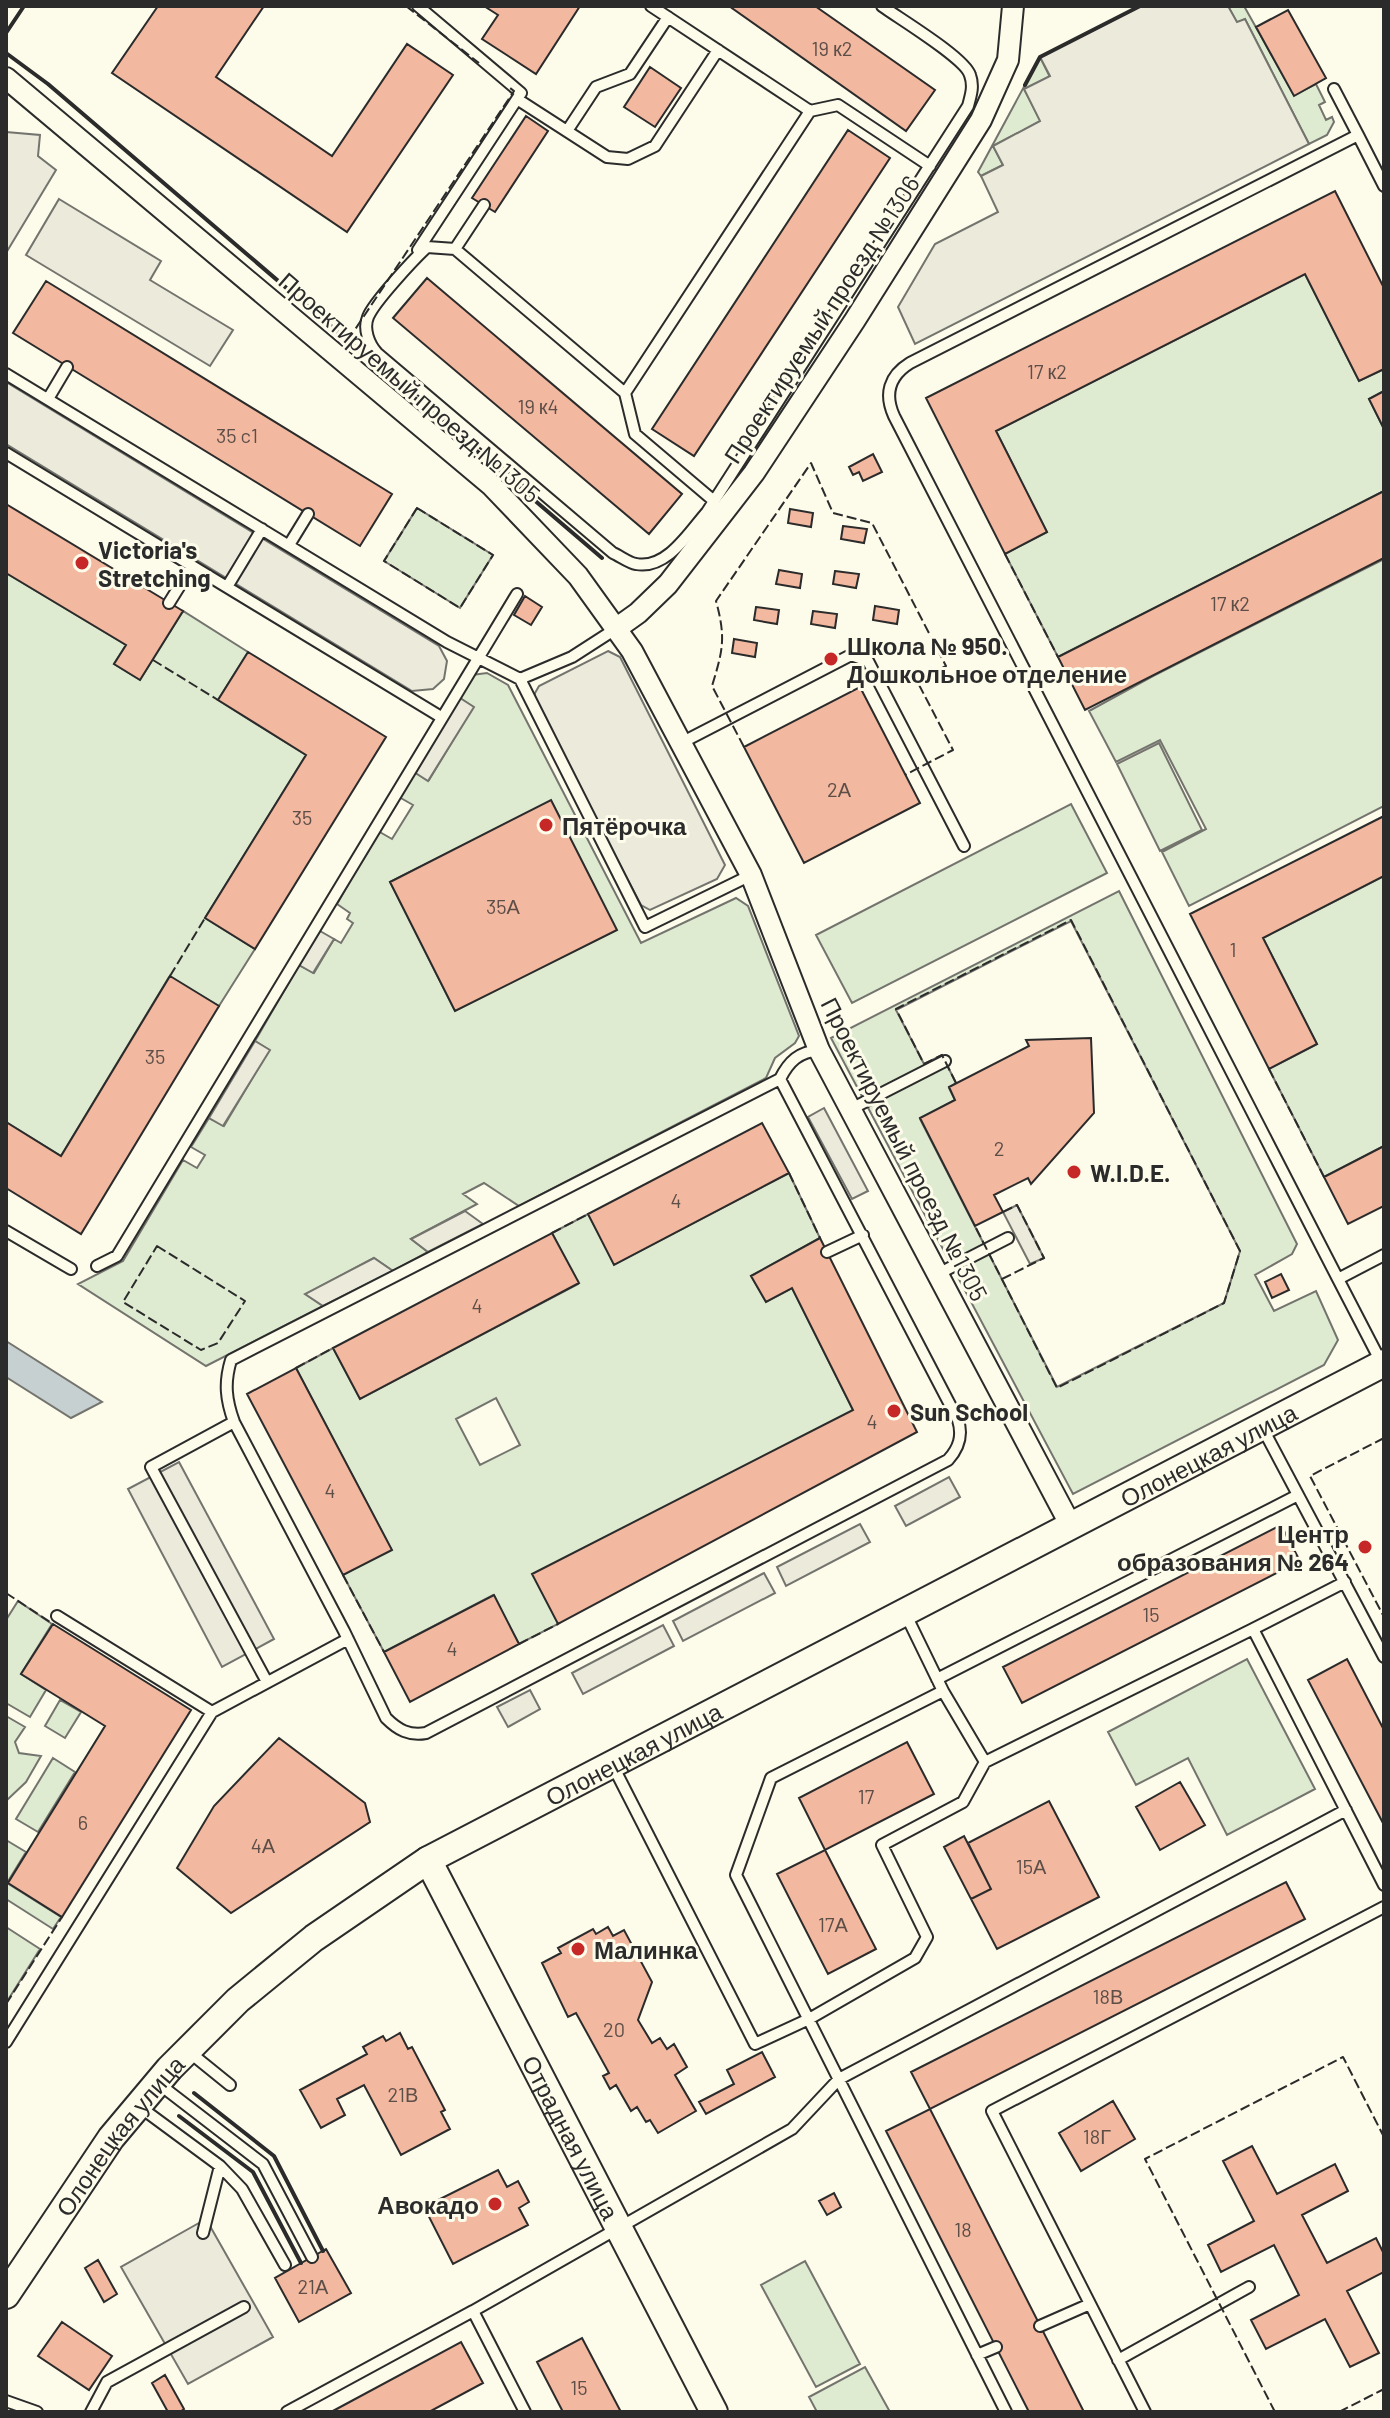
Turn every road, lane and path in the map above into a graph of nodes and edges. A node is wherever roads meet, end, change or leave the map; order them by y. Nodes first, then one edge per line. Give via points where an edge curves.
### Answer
1 (418, 6) edge
2 (651, 6) edge
3 (882, 6) edge
4 (1013, 6) edge
5 (668, 17) junction
6 (718, 50) junction
7 (6, 78) edge
8 (1334, 89) dead end
9 (517, 99) junction
10 (810, 111) junction
11 (567, 131) junction
12 (1358, 135) junction
13 (930, 166) junction
14 (1384, 186) edge
15 (484, 205) dead end
16 (455, 249) junction
17 (411, 262) junction
18 (67, 367) dead end
19 (6, 374) edge
20 (625, 393) junction
21 (48, 399) junction
22 (6, 453) edge
23 (714, 501) junction
24 (308, 514) dead end
25 (262, 529) junction
26 (289, 545) junction
27 (192, 566) junction
28 (227, 587) junction
29 (517, 594) dead end
30 (169, 603) dead end
31 (617, 628) junction
32 (477, 658) junction
33 (520, 679) junction
34 (441, 717) junction
35 (681, 743) junction
36 (964, 846) dead end
37 (751, 875) junction
38 (819, 1050) junction
39 (945, 1061) dead end
40 (780, 1079) junction
41 (851, 1109) junction
42 (6, 1231) edge
43 (863, 1235) junction
44 (1008, 1238) dead end
45 (827, 1252) dead end
46 (1384, 1255) edge
47 (97, 1266) dead end
48 (71, 1269) dead end
49 (938, 1274) junction
50 (1338, 1279) junction
51 (1383, 1364) edge
52 (234, 1422) junction
53 (1262, 1427) junction
54 (1298, 1495) junction
55 (1071, 1526) junction
56 (1345, 1582) junction
57 (905, 1613) junction
58 (57, 1616) dead end
59 (1253, 1629) junction
60 (348, 1639) junction
61 (1384, 1657) edge
62 (937, 1679) junction
63 (267, 1682) junction
64 (943, 1691) junction
65 (212, 1712) junction
66 (985, 1762) junction
67 (612, 1764) junction
68 (1346, 1810) junction
69 (428, 1860) junction
70 (1384, 1885) edge
71 (1384, 1907) edge
72 (809, 2019) junction
73 (6, 2042) edge
74 (187, 2050) junction
75 (839, 2079) junction
76 (157, 2082) junction
77 (230, 2085) dead end
78 (138, 2105) junction
79 (220, 2166) junction
80 (617, 2227) junction
81 (203, 2233) dead end
82 (312, 2257) dead end
83 (285, 2265) dead end
84 (1249, 2287) dead end
85 (6, 2295) edge
86 (1090, 2304) junction
87 (244, 2307) dead end
88 (473, 2311) junction
89 (1040, 2326) dead end
90 (996, 2347) dead end
91 (977, 2355) junction
92 (1118, 2360) junction
93 (6, 2401) edge
94 (37, 2412) edge
95 (91, 2412) edge
96 (287, 2412) edge
97 (525, 2412) edge
98 (714, 2412) edge
99 (1006, 2412) edge
100 (1145, 2412) edge

1 - 9 lane via 521,93
2 - 5 lane
3 - 13 lane via 970,72 968,106
4 - 31 street, Проектируемый проезд №1306 via 1008,60 981,120 855,320 754,473 668,584
5 - 6 lane
5 - 11 lane via 630,74 596,87
6 - 10 lane
6 - 11 lane via 655,146 643,153 628,159 607,157
7 - 31 street, Проектируемый проезд №1305 via 491,485 578,576
8 - 12 lane
9 - 11 lane
9 - 17 lane
10 - 13 lane via 838,105
10 - 20 lane
12 - 14 lane
12 - 50 lane via 910,363 895,375 888,400
13 - 23 lane
15 - 16 lane
16 - 17 lane via 427,247
16 - 20 lane
17 - 23 lane via 368,317 370,345 613,553 636,564 656,563
18 - 21 lane
19 - 21 lane
20 - 23 lane via 635,434
21 - 25 lane
22 - 27 lane
24 - 26 lane
25 - 26 lane
25 - 28 lane
26 - 32 lane
27 - 28 lane
27 - 30 lane
28 - 34 lane
29 - 32 lane
31 - 33 lane via 572,657
31 - 35 street, Проектируемый проезд №1305
32 - 33 lane
32 - 34 lane
33 - 37 lane via 645,927
34 - 47 lane via 117,1256
35 - 36 lane via 851,655 868,661
35 - 37 street, Проектируемый проезд №1305
37 - 38 street, Проектируемый проезд №1305
38 - 40 lane via 795,1057
38 - 41 street, Проектируемый проезд №1305
39 - 41 lane
40 - 43 lane
40 - 52 lane via 231,1360 225,1380
41 - 49 street, Проектируемый проезд №1305
42 - 48 lane
43 - 45 lane
43 - 60 lane via 958,1420 960,1441 948,1460 426,1733 403,1731 386,1718
44 - 49 lane
46 - 50 lane
49 - 55 street, Проектируемый проезд №1305
50 - 51 lane
51 - 53 street, Олонецкая улица
52 - 60 lane
52 - 63 lane via 151,1467
53 - 54 lane
53 - 55 street, Олонецкая улица
54 - 56 lane
54 - 62 lane
55 - 57 street, Олонецкая улица
56 - 59 lane
56 - 61 lane
57 - 62 lane
57 - 67 street, Олонецкая улица
58 - 65 lane
59 - 66 lane
59 - 68 lane
60 - 63 lane
62 - 64 lane
63 - 65 lane
64 - 66 lane
64 - 72 lane via 771,1778 736,1875
65 - 73 lane
66 - 72 lane via 963,1802 882,1845 927,1937 915,1958
67 - 69 street, Олонецкая улица
67 - 72 lane via 755,2044
68 - 70 lane
68 - 75 lane
69 - 74 street, Олонецкая улица via 314,1938
69 - 80 street, Отрадная улица
71 - 86 lane via 992,2111
72 - 75 lane
74 - 76 street, Олонецкая улица
74 - 77 lane
75 - 80 lane via 792,2129
75 - 91 lane
76 - 78 street, Олонецкая улица
76 - 82 lane via 263,2164
78 - 79 lane
78 - 85 street, Олонецкая улица
79 - 81 lane
79 - 83 lane via 242,2189
80 - 88 lane
80 - 98 street, Отрадная улица
84 - 92 lane
86 - 89 lane
86 - 92 lane
87 - 95 lane via 107,2382
88 - 96 lane
88 - 97 lane
90 - 91 lane
91 - 99 lane
92 - 100 lane
93 - 94 lane

